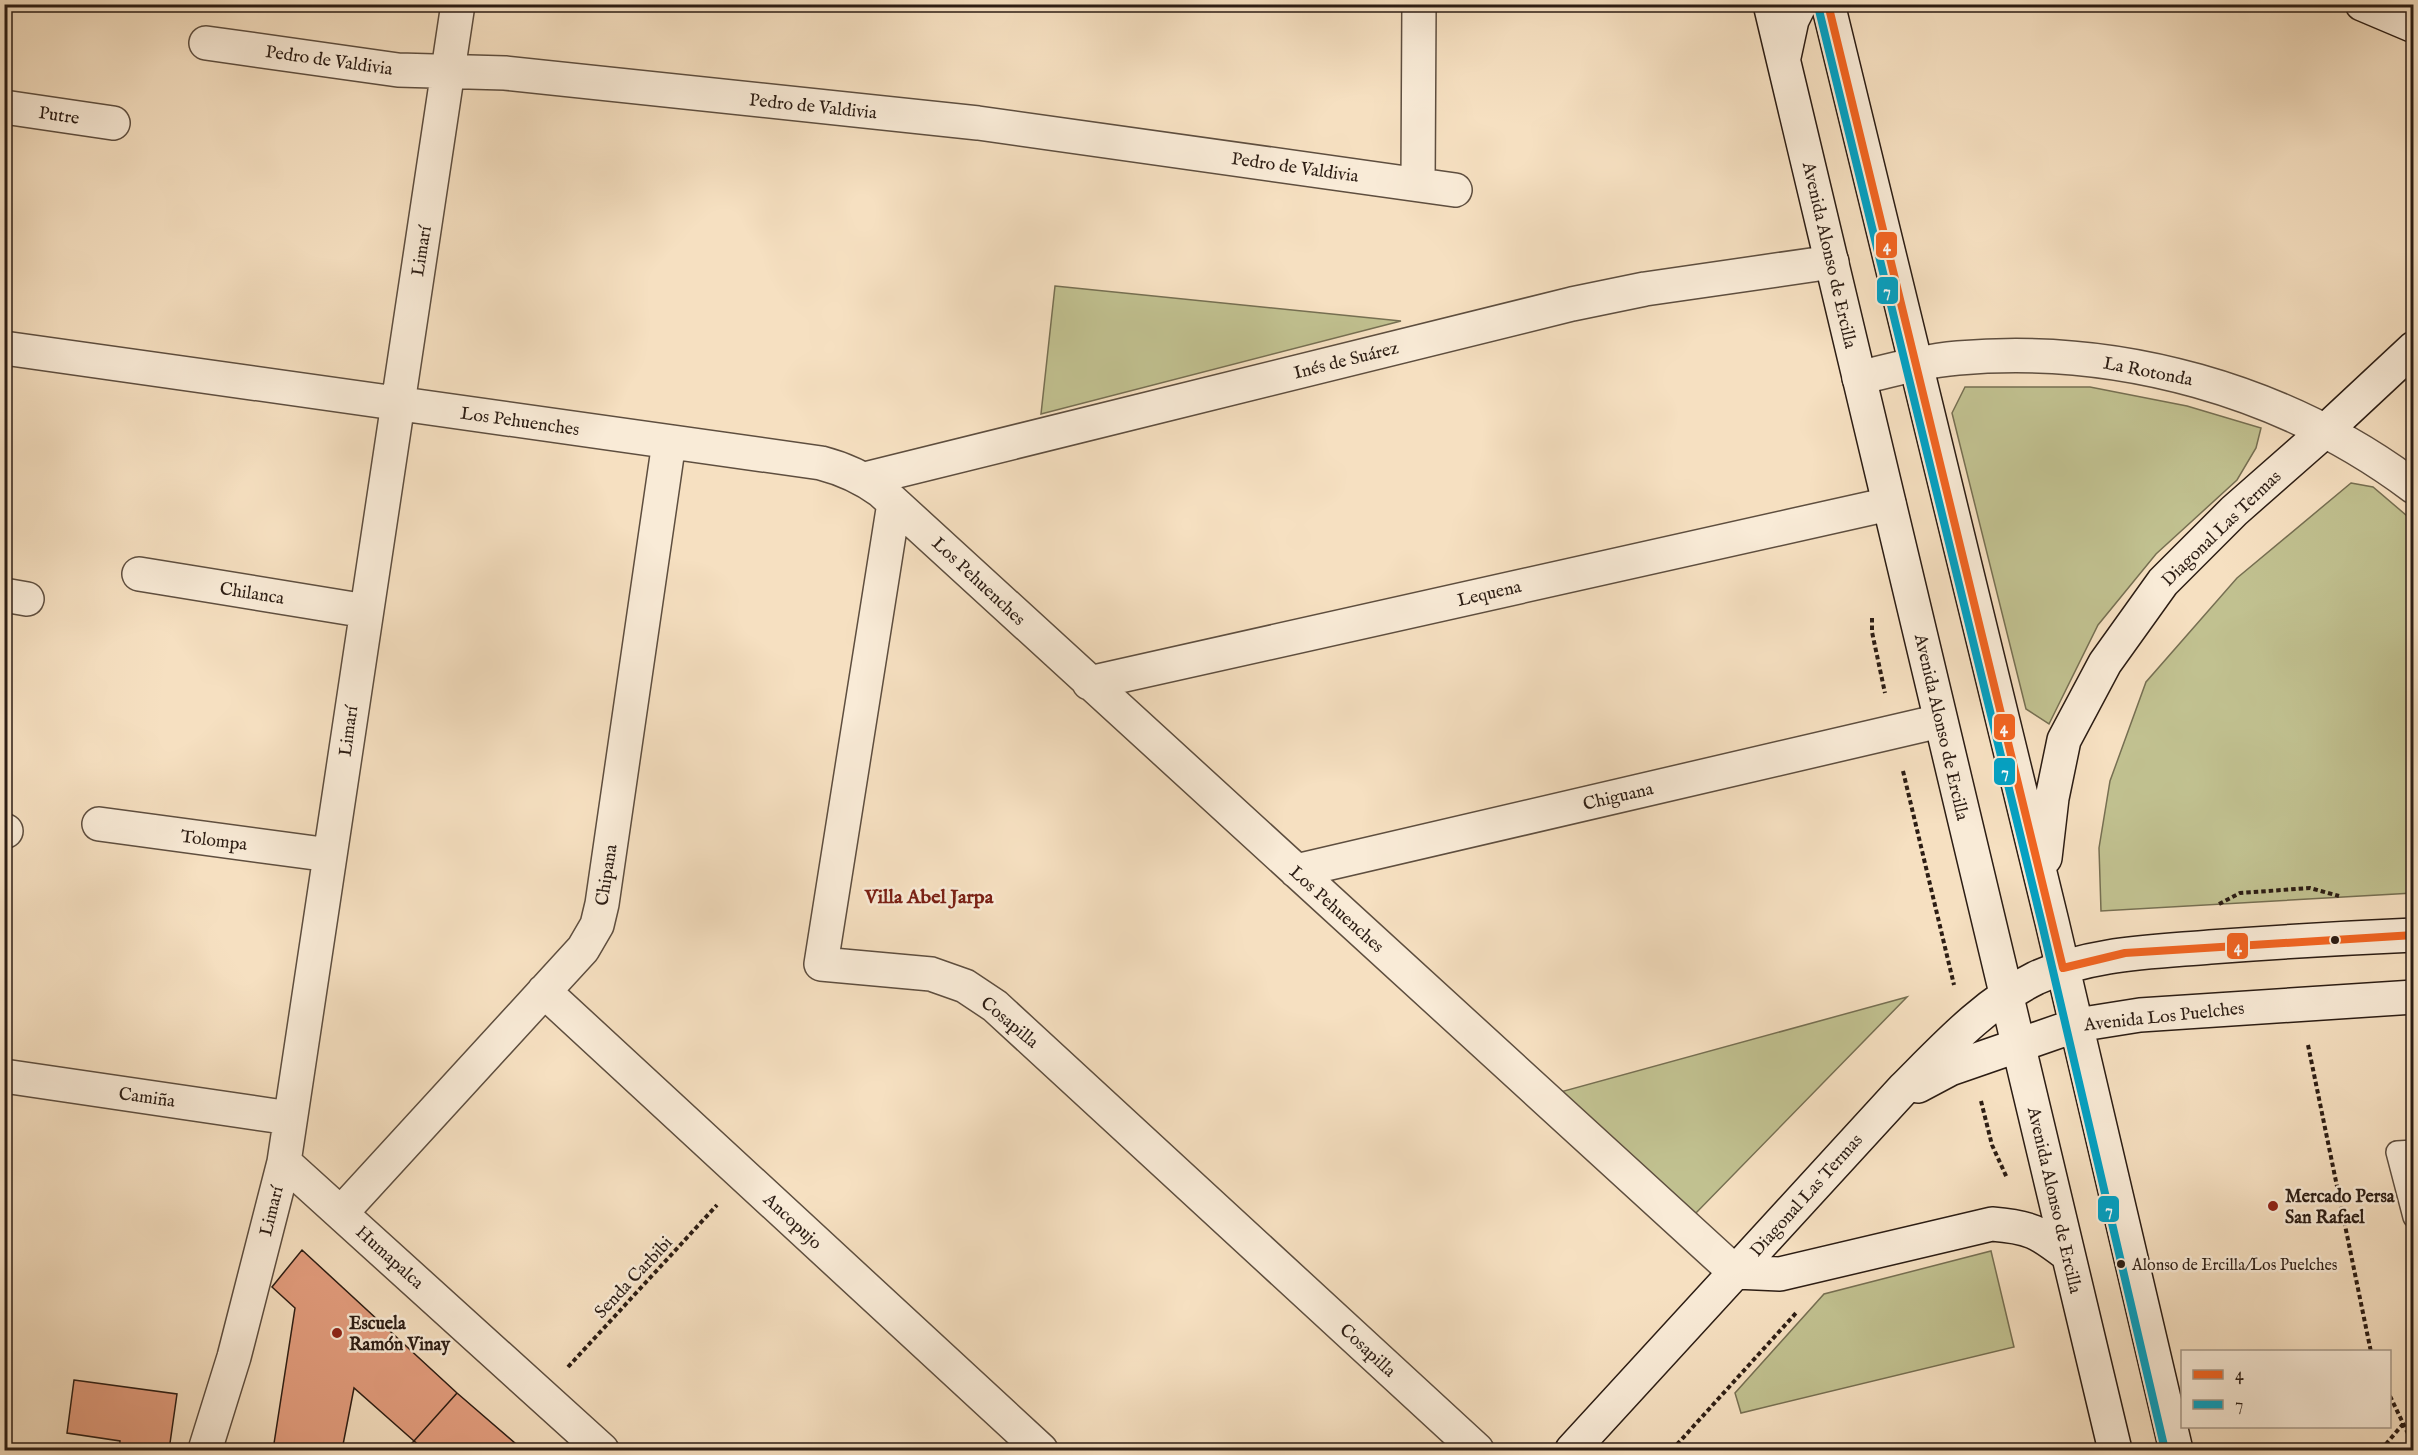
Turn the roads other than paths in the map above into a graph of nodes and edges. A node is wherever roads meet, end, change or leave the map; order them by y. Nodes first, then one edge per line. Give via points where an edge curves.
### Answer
1 (458, 4) edge
2 (1419, 4) edge
3 (1770, 4) edge
4 (1800, 4) edge
5 (1828, 4) edge
6 (2362, 4) edge
7 (2414, 26) edge
8 (206, 43) dead end
9 (1783, 60) junction
10 (449, 72) junction
11 (4, 107) edge
12 (113, 123) dead end
13 (1418, 184) junction
14 (1455, 190) dead end
15 (1832, 262) junction
16 (4, 348) edge
17 (2414, 348) edge
18 (1916, 364) junction
19 (1859, 378) junction
20 (398, 404) junction
21 (2325, 431) junction
22 (669, 442) junction
23 (865, 479) junction
24 (2414, 487) edge
25 (894, 503) junction
26 (1889, 504) junction
27 (139, 574) dead end
28 (366, 611) junction
29 (1089, 683) junction
30 (1941, 721) junction
31 (99, 824) dead end
32 (330, 855) junction
33 (1296, 871) junction
34 (2042, 880) junction
35 (2414, 935) edge
36 (2063, 968) junction
37 (544, 992) junction
38 (2006, 995) junction
39 (2414, 997) edge
40 (2077, 1025) junction
41 (2018, 1044) junction
42 (4, 1076) edge
43 (1893, 1100) junction
44 (290, 1118) junction
45 (2414, 1151) edge
46 (284, 1162) junction
47 (341, 1213) junction
48 (2414, 1217) edge
49 (2068, 1255) junction
50 (1735, 1272) junction
51 (205, 1450) edge
52 (602, 1450) edge
53 (1041, 1450) edge
54 (1477, 1450) edge
55 (1572, 1450) edge
56 (2115, 1450) edge
57 (2176, 1450) edge

1 - 10 street, Limarí
2 - 13 street
3 - 9 street, Avenida Alonso de Ercilla
4 - 9 street via 1792,20
5 - 18 street
6 - 7 street
8 - 10 street, Pedro de Valdivia via 398,70
9 - 15 street, Avenida Alonso de Ercilla
10 - 13 street, Pedro de Valdivia via 505,73 978,123
10 - 20 street, Limarí
11 - 12 street, Putre
13 - 14 street, Pedro de Valdivia
15 - 19 street, Avenida Alonso de Ercilla
15 - 23 street, Inés de Suárez via 1656,287 1572,304
16 - 20 street, Los Pehuenches
17 - 21 street, Diagonal Las Termas
18 - 19 street, La Rotonda
18 - 21 street, La Rotonda via 2013,356 2123,364 2182,376 2239,394
18 - 34 street
19 - 26 street, Avenida Alonso de Ercilla
20 - 22 street, Los Pehuenches
20 - 28 street, Limarí
21 - 24 street, La Rotonda
21 - 34 street, Diagonal Las Termas via 2234,511 2163,582 2105,663 2064,740
22 - 23 street, Los Pehuenches via 821,463
22 - 37 street, Chipana via 602,903 597,925 583,949
23 - 25 street, Los Pehuenches
25 - 29 street, Los Pehuenches
25 - 54 street, Cosapilla via 821,964 931,974 965,986 995,1006
26 - 29 street, Lequena
26 - 30 street, Avenida Alonso de Ercilla
27 - 28 street, Chilanca
28 - 32 street, Limarí
29 - 33 street, Los Pehuenches
30 - 33 street, Chiguana
30 - 38 street, Avenida Alonso de Ercilla
31 - 32 street, Tolompa
32 - 44 street, Limarí
33 - 50 street, Los Pehuenches
34 - 36 street
35 - 36 street via 2126,954
36 - 38 street, Diagonal Las Termas
36 - 40 street
37 - 47 street, Chipana
37 - 53 street, Ancopujo
38 - 41 street, Avenida Alonso de Ercilla
38 - 43 street, Diagonal Las Termas via 1952,1040
39 - 40 street, Avenida Los Puelches via 2139,1015
40 - 41 street, Avenida Los Puelches
40 - 57 street
41 - 43 street, Avenida Los Puelches via 1950,1069
41 - 49 street, Avenida Alonso de Ercilla
42 - 44 street, Camiña
43 - 50 street, Diagonal Las Termas
44 - 46 street, Limarí
45 - 48 lane via 2397,1152
46 - 47 street, Humapalca
46 - 51 street, Limarí via 234,1357
47 - 52 street, Humapalca
49 - 50 street via 2039,1232 1992,1224 1780,1274
49 - 56 street, Avenida Alonso de Ercilla
50 - 55 street, Diagonal Las Termas

